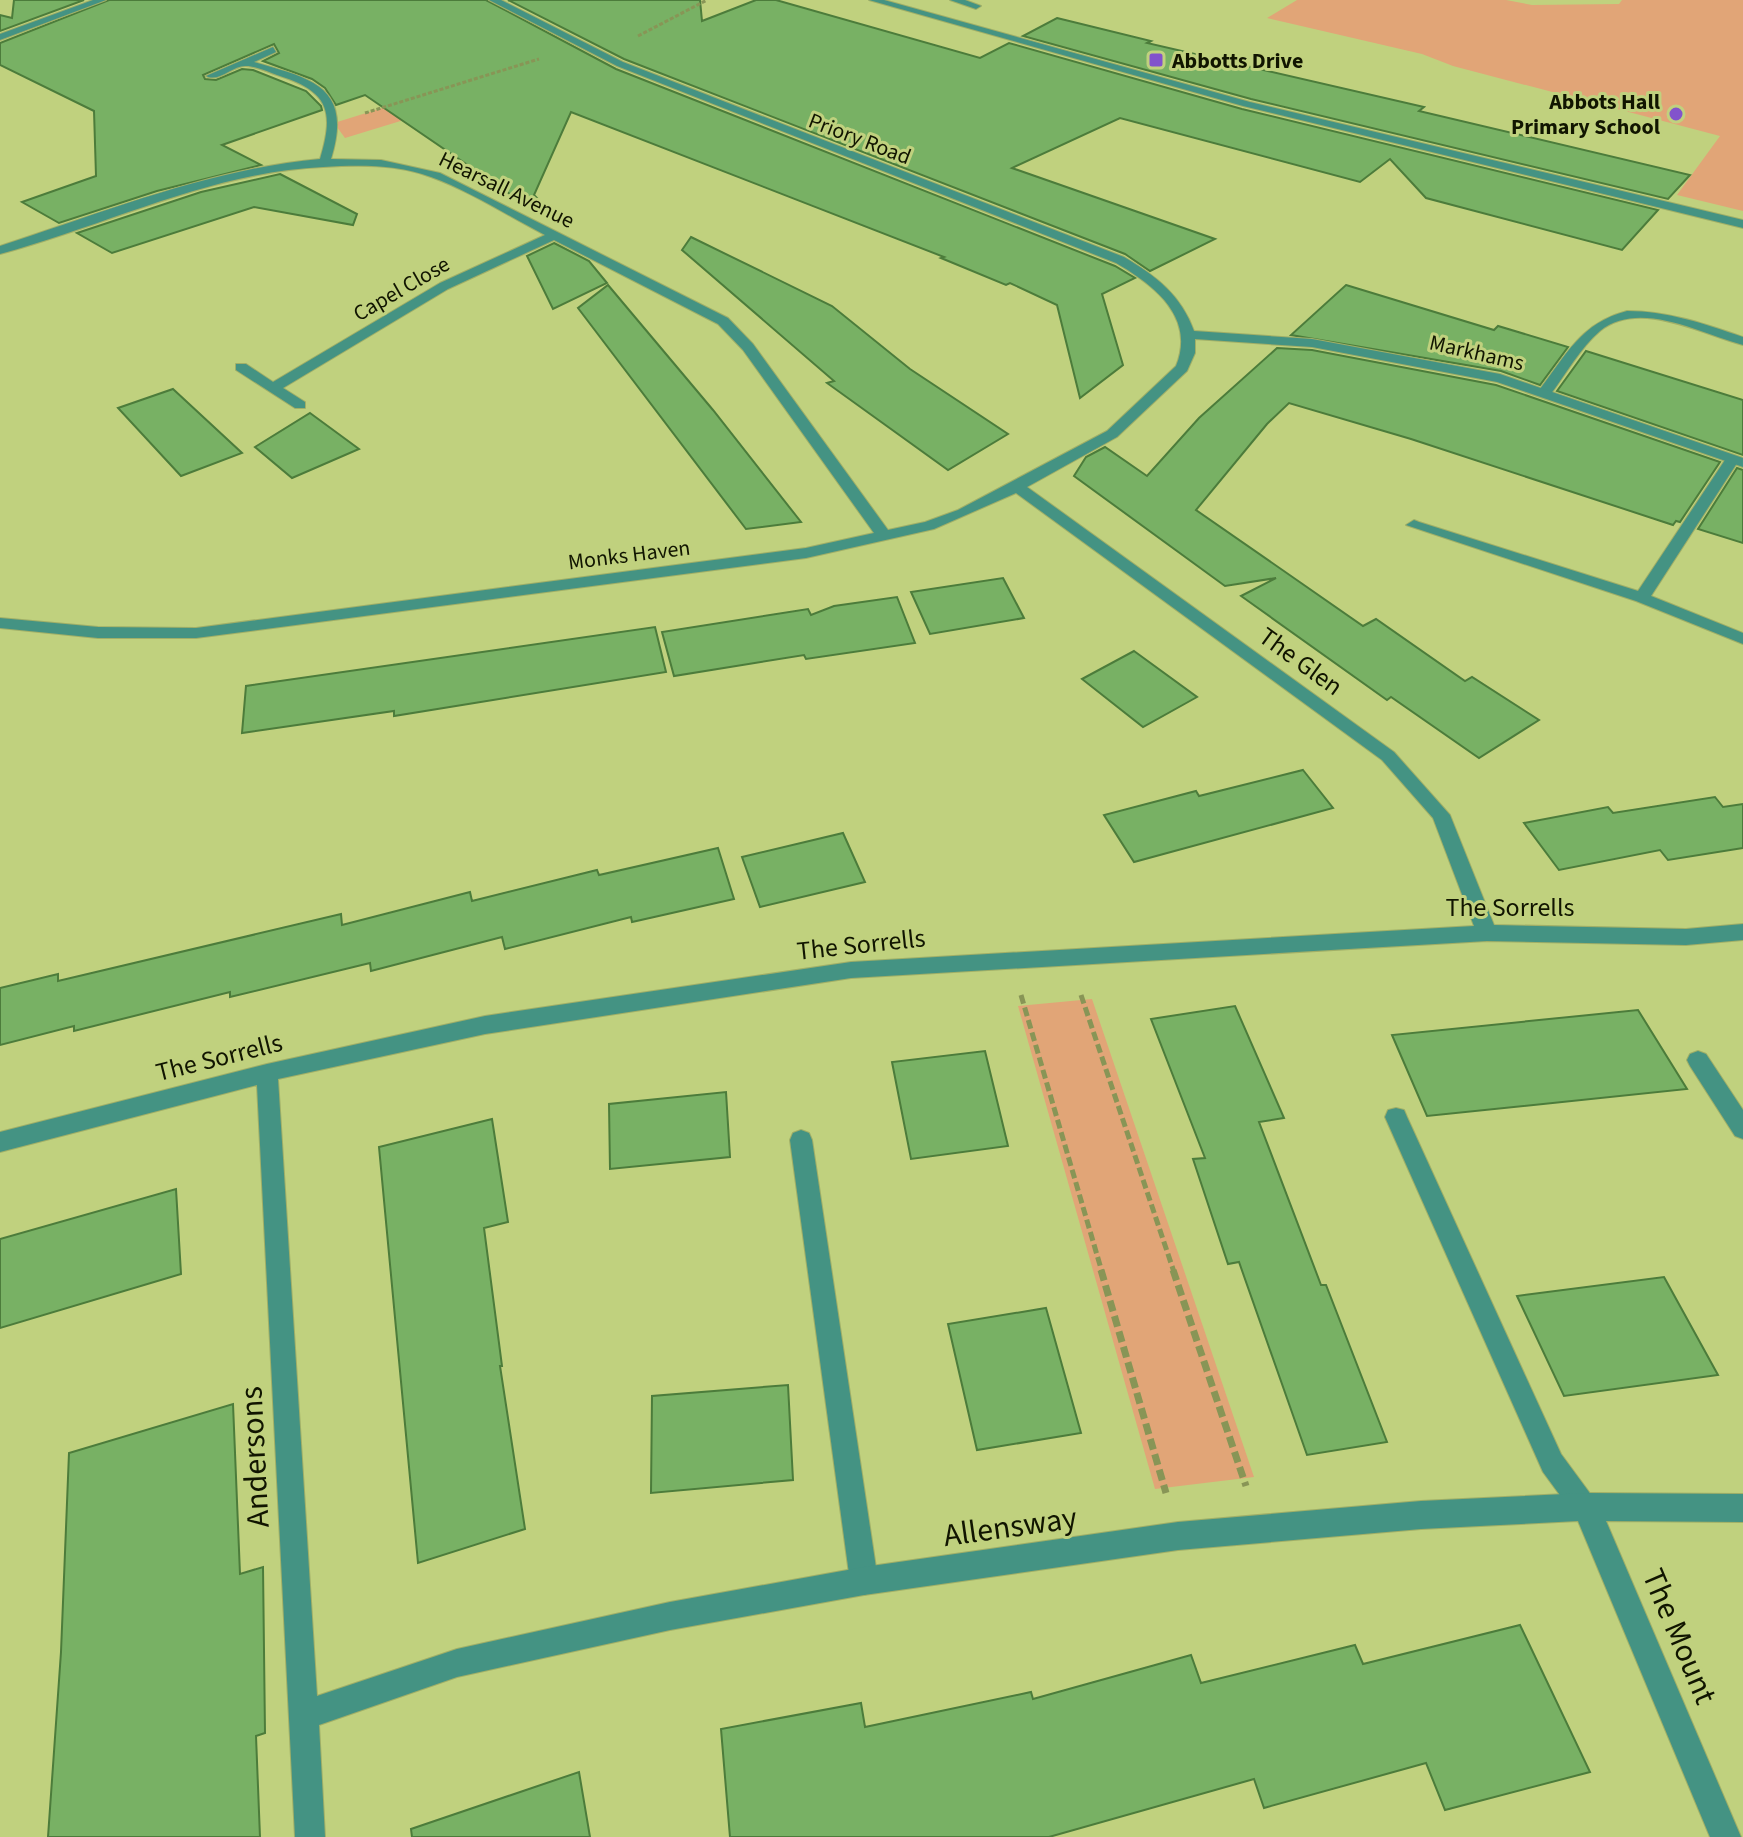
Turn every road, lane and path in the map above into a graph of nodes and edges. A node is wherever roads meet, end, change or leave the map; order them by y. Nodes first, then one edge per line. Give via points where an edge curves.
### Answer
1 (101, 0) edge
2 (494, 0) edge
3 (707, 0) edge
4 (874, 0) edge
5 (955, 0) edge
6 (63, 4) dead end
7 (976, 6) dead end
8 (79, 8) junction
9 (0, 37) edge
10 (582, 45) junction
11 (273, 50) dead end
12 (602, 56) junction
13 (244, 62) junction
14 (211, 76) dead end
15 (334, 123) junction
16 (324, 164) junction
17 (1743, 224) edge
18 (555, 235) junction
19 (0, 250) edge
20 (1189, 335) junction
21 (1743, 341) edge
22 (241, 367) dead end
23 (273, 388) junction
24 (1545, 392) junction
25 (300, 405) dead end
26 (1737, 462) edge
27 (1017, 487) junction
28 (1414, 525) dead end
29 (883, 535) junction
30 (1642, 598) junction
31 (0, 623) edge
32 (1743, 639) edge
33 (1743, 932) edge
34 (1487, 933) junction
35 (1067, 955) junction
36 (1010, 959) junction
37 (1698, 1060) dead end
38 (267, 1073) junction
39 (1396, 1117) dead end
40 (1743, 1129) edge
41 (801, 1140) dead end
42 (0, 1142) edge
43 (1586, 1507) junction
44 (1743, 1508) edge
45 (1261, 1528) junction
46 (1178, 1536) junction
47 (864, 1581) junction
48 (302, 1716) junction
49 (310, 1837) edge
50 (1726, 1837) edge

1 - 8 street
2 - 10 street, Priory Road
3 - 12 path
4 - 17 street via 1247,104
5 - 7 street
6 - 8 street
8 - 9 street
10 - 12 street, Priory Road
10 - 15 path
11 - 13 street
12 - 20 street, Priory Road via 1120,260 1152,279 1172,300
13 - 14 street
13 - 15 street via 317,91 329,102
15 - 16 street
16 - 18 street, Hearsall Avenue via 414,168
16 - 19 street, Hearsall Avenue via 213,181
18 - 23 street, Capel Close via 444,286
18 - 29 street, Hearsall Avenue via 723,321 748,347
20 - 24 street, Markhams via 1364,350
20 - 27 street, Monks Haven via 1182,368 1112,434
21 - 24 street via 1664,317 1624,313 1596,327
22 - 23 street
23 - 25 street
24 - 26 street, Markhams
26 - 30 street
27 - 29 street, Monks Haven via 929,526
27 - 34 street, The Glen via 1388,756 1441,815
28 - 30 street
29 - 31 street, Monks Haven via 806,553 196,633 133,635
30 - 32 street
33 - 34 street, The Sorrells via 1686,937
34 - 35 street, The Sorrells
35 - 36 street, The Sorrells
35 - 45 path
36 - 38 street, The Sorrells via 851,970 686,994 485,1025
36 - 46 path
37 - 40 street
38 - 42 street, The Sorrells
38 - 48 street, Andersons
39 - 43 street, The Mount via 1552,1463
41 - 47 street
43 - 44 street, Allensway
43 - 45 street, Allensway
43 - 50 street, The Mount
45 - 46 street, Allensway
46 - 47 street, Allensway
47 - 48 street, Allensway via 670,1616 457,1663
48 - 49 street, Andersons

